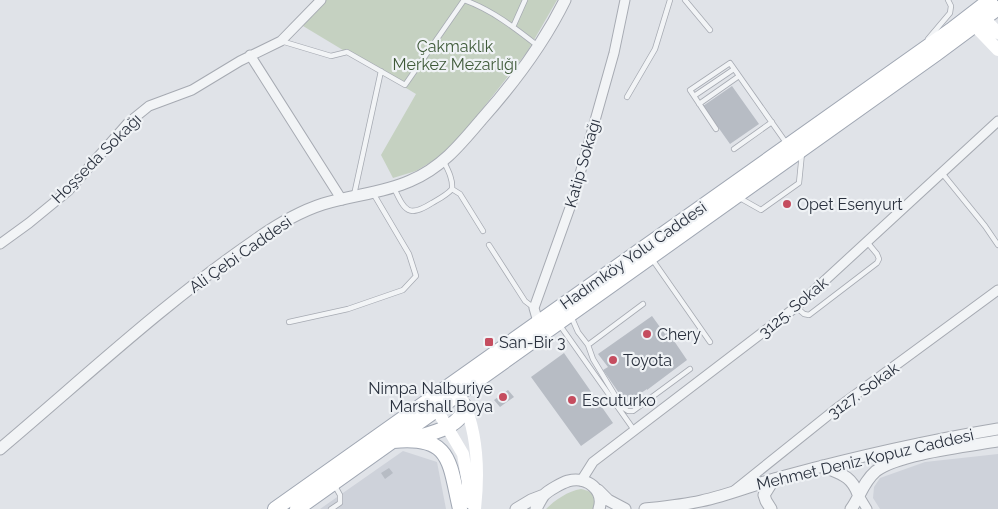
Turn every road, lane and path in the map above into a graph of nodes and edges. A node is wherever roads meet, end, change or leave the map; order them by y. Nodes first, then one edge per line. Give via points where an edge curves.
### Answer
1 (321, 0) edge
2 (464, 0) edge
3 (525, 0) edge
4 (565, 0) edge
5 (625, 0) edge
6 (670, 0) edge
7 (685, 0) edge
8 (948, 0) edge
9 (990, 0) edge
10 (998, 8) edge
11 (980, 22) junction
12 (513, 27) junction
13 (710, 30) dead end
14 (998, 33) edge
15 (281, 41) junction
16 (539, 47) junction
17 (998, 50) edge
18 (250, 55) junction
19 (908, 60) junction
20 (381, 71) junction
21 (739, 76) junction
22 (627, 97) dead end
23 (699, 104) junction
24 (998, 121) edge
25 (772, 122) junction
26 (716, 129) dead end
27 (788, 145) junction
28 (734, 149) dead end
29 (802, 149) junction
30 (444, 161) junction
31 (942, 173) junction
32 (393, 187) junction
33 (452, 189) junction
34 (372, 193) junction
35 (737, 197) junction
36 (348, 198) junction
37 (483, 231) dead end
38 (867, 242) junction
39 (0, 244) edge
40 (489, 245) dead end
41 (998, 245) edge
42 (651, 257) junction
43 (998, 292) edge
44 (643, 304) dead end
45 (796, 307) junction
46 (534, 308) junction
47 (571, 314) junction
48 (289, 322) dead end
49 (538, 322) junction
50 (558, 323) junction
51 (710, 342) dead end
52 (588, 345) junction
53 (690, 369) dead end
54 (453, 395) junction
55 (437, 410) junction
56 (446, 426) junction
57 (998, 429) edge
58 (635, 431) junction
59 (408, 440) junction
60 (392, 441) junction
61 (998, 441) edge
62 (0, 449) edge
63 (822, 466) junction
64 (774, 478) junction
65 (581, 481) junction
66 (333, 483) junction
67 (598, 490) junction
68 (730, 494) junction
69 (858, 494) junction
70 (544, 495) junction
71 (275, 509) edge
72 (297, 509) edge
73 (331, 509) edge
74 (460, 509) edge
75 (468, 509) edge
76 (475, 509) edge
77 (516, 509) edge
78 (536, 509) edge
79 (599, 509) edge
80 (625, 509) edge
81 (645, 509) edge
82 (771, 509) edge
83 (851, 509) edge
84 (867, 509) edge

1 - 15 street, Hoşseda Sokağı
2 - 12 lane
2 - 20 lane via 405,85
3 - 12 lane
4 - 16 street, Ali Çebi Caddesi
5 - 46 street, Katip Sokağı via 614,54 572,202
6 - 22 lane via 655,49
7 - 13 lane
8 - 19 lane via 950,13
9 - 19 main road, Hadımköy Yolu Caddesi
10 - 11 main road, Hadımköy Yolu Caddesi
11 - 14 main road
11 - 17 main road
11 - 29 main road, Hadımköy Yolu Caddesi
12 - 16 lane
15 - 18 street, Hoşseda Sokağı
15 - 20 lane via 331,56 347,52
16 - 30 street, Ali Çebi Caddesi
18 - 36 street
18 - 39 street, Hoşseda Sokağı via 192,90 149,106 128,123 68,191
19 - 27 main road, Hadımköy Yolu Caddesi
20 - 36 lane
21 - 23 lane
21 - 23 lane via 734,69 694,96
21 - 25 lane
23 - 26 lane
24 - 31 street, 3125. Sokak
25 - 27 lane
25 - 28 lane
27 - 49 main road, Hadımköy Yolu Caddesi
29 - 35 main road, Hadımköy Yolu Caddesi
29 - 35 lane via 799,184 761,210
30 - 32 street, Ali Çebi Caddesi via 426,173
30 - 33 lane
31 - 38 street, 3125. Sokak
31 - 41 lane
32 - 33 lane via 404,207 411,212 419,211
32 - 34 street, Ali Çebi Caddesi
33 - 37 lane via 460,194
34 - 36 street, Ali Çebi Caddesi
34 - 48 lane via 409,254 416,276 402,290 348,309
35 - 42 main road, Hadımköy Yolu Caddesi
36 - 62 street, Ali Çebi Caddesi via 304,212 246,246 196,283
38 - 45 street, 3125. Sokak
38 - 45 lane via 877,254 877,263 809,315
40 - 46 lane via 525,301
42 - 47 main road, Hadımköy Yolu Caddesi
42 - 51 lane
43 - 68 street, 3127. Sokak via 836,408
44 - 52 lane
45 - 58 street, 3125. Sokak
46 - 49 street
47 - 50 main road, Hadımköy Yolu Caddesi
47 - 52 lane via 578,332
49 - 54 main road, Hadımköy Yolu Caddesi
50 - 54 main road, Hadımköy Yolu Caddesi
50 - 58 lane
52 - 53 lane via 622,407 628,411 633,411
54 - 55 main road, Hadımköy Yolu Caddesi
54 - 56 main road via 460,418
54 - 71 main road, Hadımköy Yolu Caddesi
54 - 76 main road via 473,434 476,449
55 - 56 main road
55 - 60 main road, Hadımköy Yolu Caddesi
56 - 59 main road
56 - 75 main road via 463,454
57 - 63 street, Mehmet Deniz Kopuz Caddesi
58 - 65 street, 3125. Sokak via 593,462
59 - 60 main road
59 - 74 main road via 436,446 447,457
60 - 66 main road, Hadımköy Yolu Caddesi
61 - 69 street via 894,462 876,470
63 - 64 street, Mehmet Deniz Kopuz Caddesi
63 - 69 street via 850,479
64 - 68 street, Mehmet Deniz Kopuz Caddesi
64 - 82 street via 764,495
65 - 67 street
65 - 70 street via 568,481
66 - 72 main road, Hadımköy Yolu Caddesi
66 - 73 lane via 340,495 340,503
67 - 79 street
67 - 80 street
68 - 81 street, Mehmet Deniz Kopuz Caddesi via 701,502
69 - 83 street
69 - 84 street
70 - 77 street
70 - 78 street

